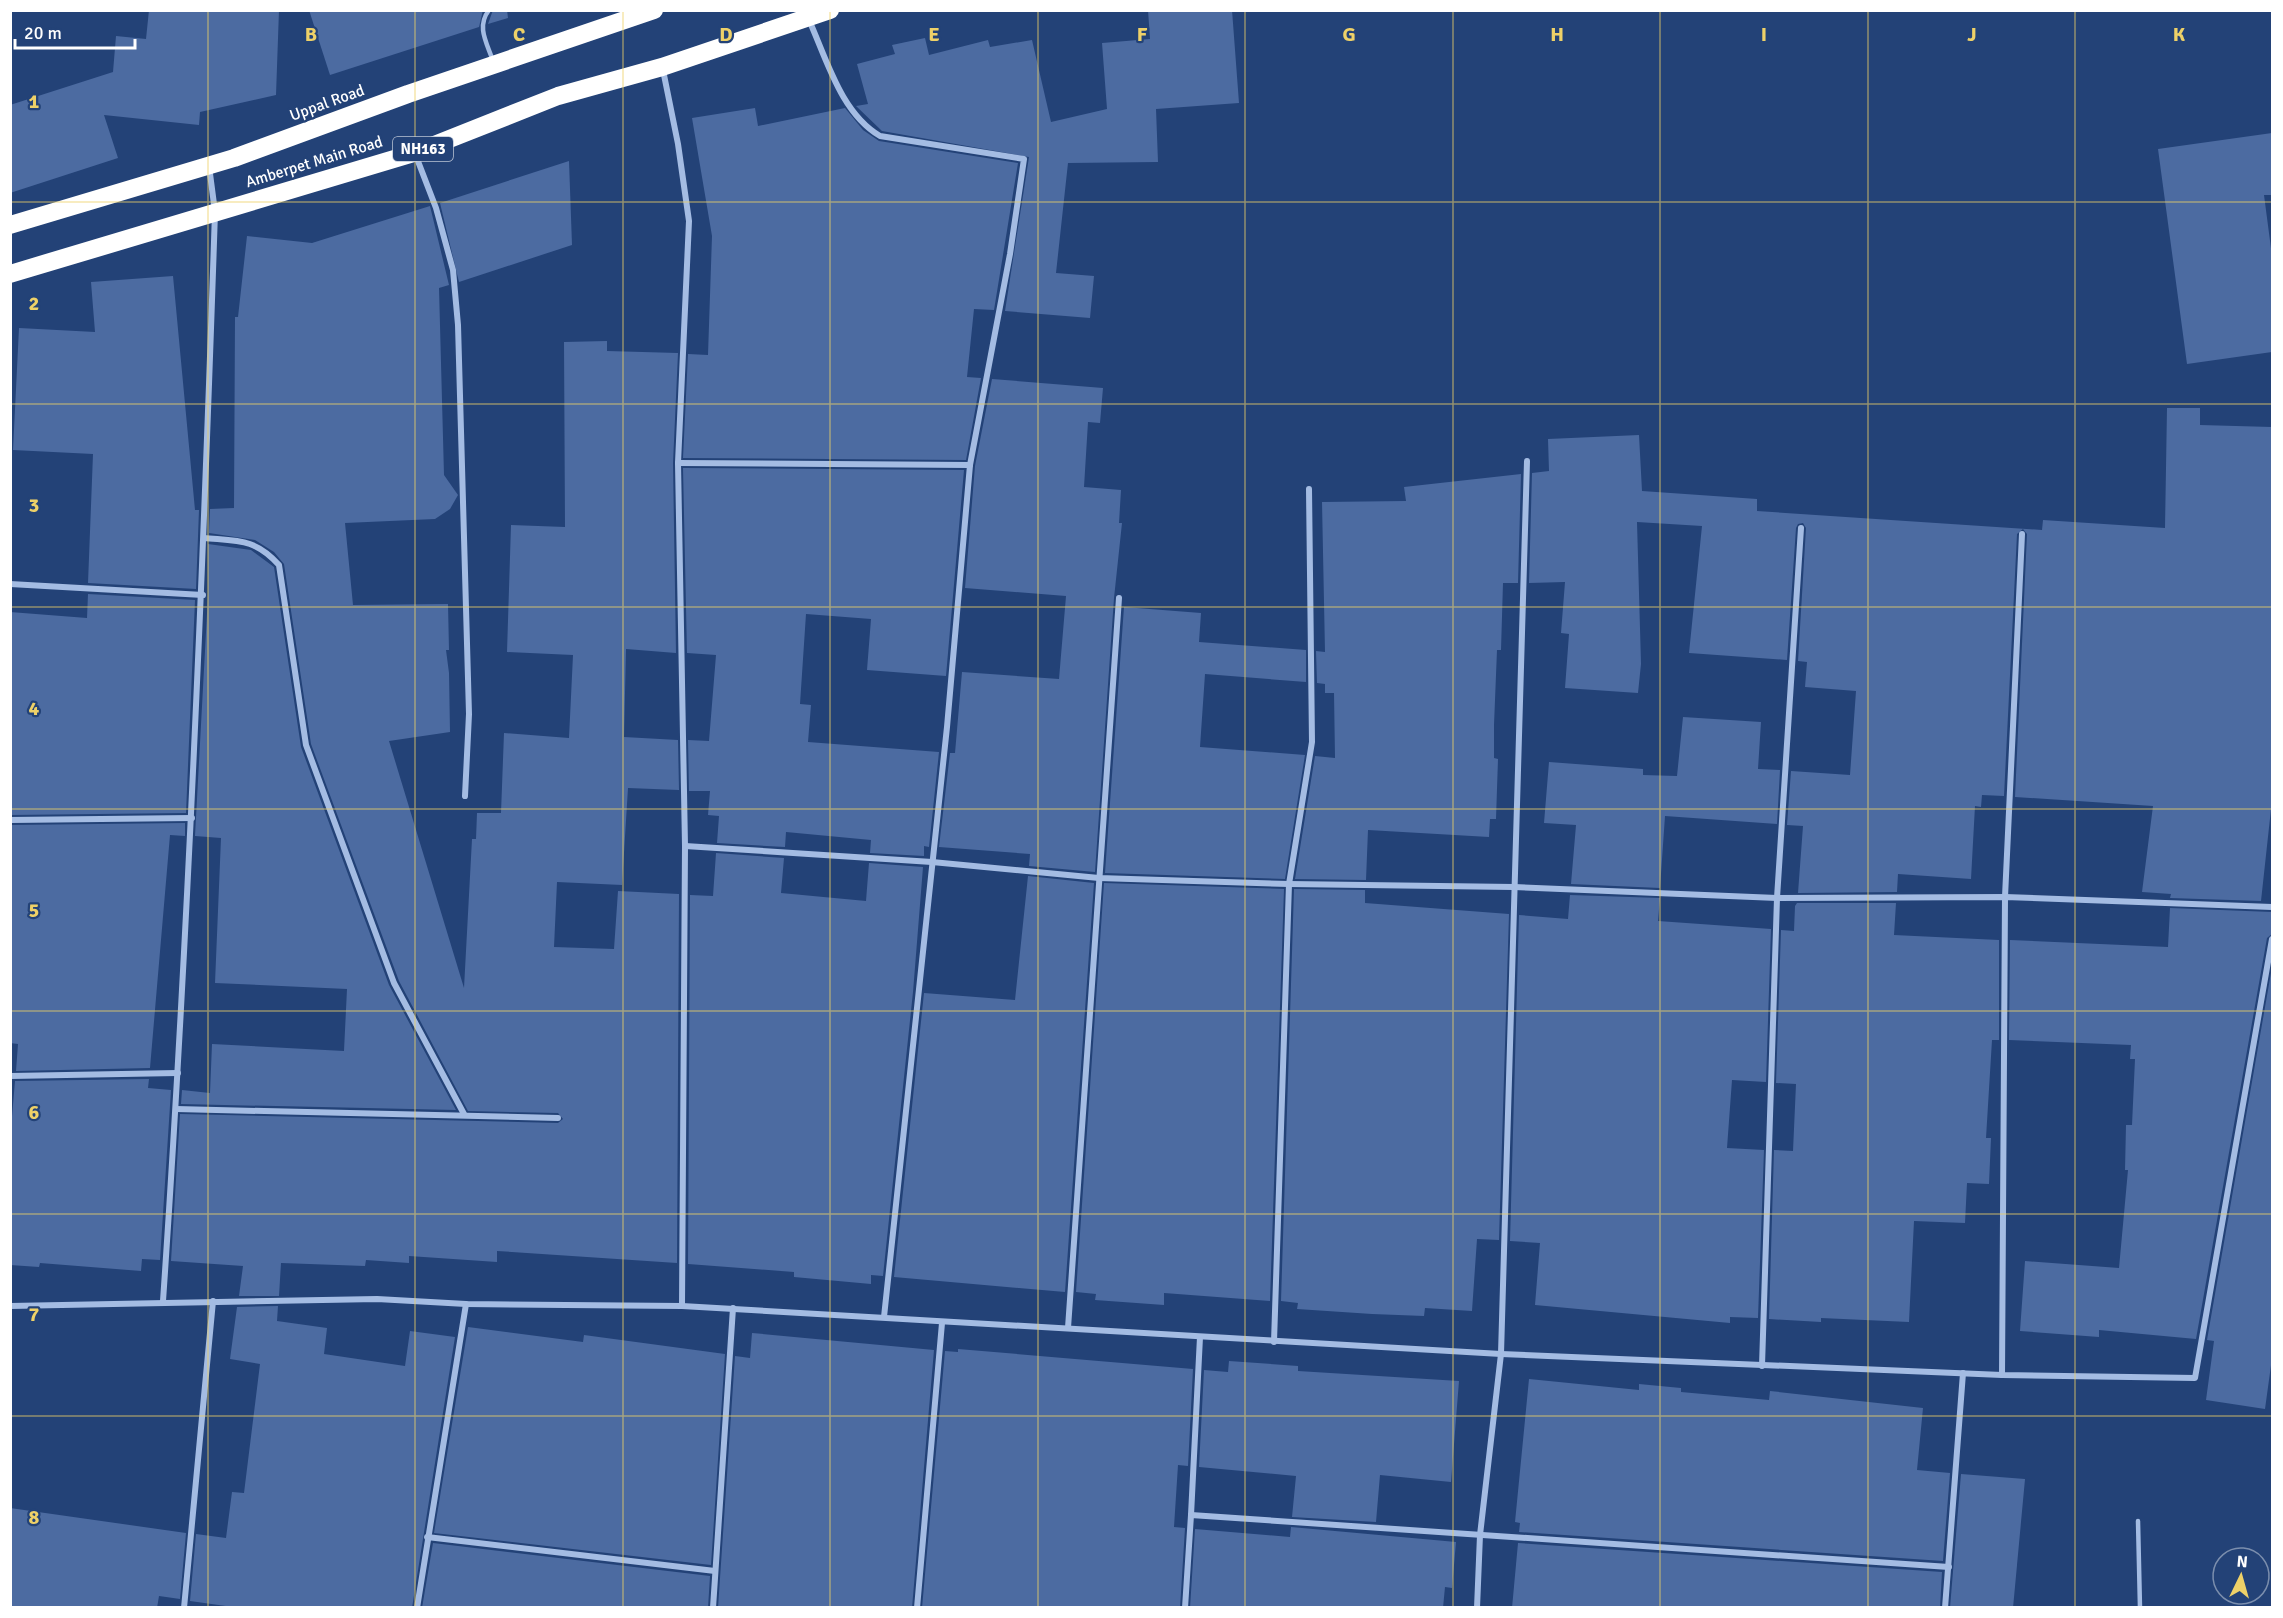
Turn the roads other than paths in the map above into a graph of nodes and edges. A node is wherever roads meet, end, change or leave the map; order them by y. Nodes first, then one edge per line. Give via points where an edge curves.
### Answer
1 (489, 10) edge
2 (654, 10) edge
3 (830, 10) edge
4 (617, 16) edge
5 (807, 17) junction
6 (494, 64) junction
7 (663, 67) junction
8 (414, 153) junction
9 (209, 166) junction
10 (214, 212) junction
11 (10, 225) edge
12 (10, 274) edge
13 (1527, 461) dead end
14 (678, 463) junction
15 (970, 465) junction
16 (1309, 489) dead end
17 (1801, 528) dead end
18 (2022, 534) dead end
19 (204, 538) junction
20 (10, 584) edge
21 (203, 595) junction
22 (1119, 598) dead end
23 (465, 796) dead end
24 (192, 818) junction
25 (10, 820) edge
26 (685, 846) junction
27 (932, 862) junction
28 (1100, 879) junction
29 (1289, 884) junction
30 (1514, 887) junction
31 (2005, 897) junction
32 (1777, 898) junction
33 (2272, 907) edge
34 (2272, 939) edge
35 (178, 1073) junction
36 (10, 1076) edge
37 (176, 1109) junction
38 (464, 1114) junction
39 (558, 1118) dead end
40 (163, 1301) junction
41 (213, 1301) junction
42 (466, 1304) junction
43 (10, 1306) edge
44 (682, 1306) junction
45 (733, 1308) junction
46 (884, 1317) junction
47 (942, 1323) junction
48 (1068, 1328) junction
49 (1200, 1337) junction
50 (1274, 1342) junction
51 (1501, 1354) junction
52 (1762, 1366) junction
53 (1963, 1373) junction
54 (2002, 1375) junction
55 (1191, 1515) junction
56 (2138, 1521) dead end
57 (1480, 1535) junction
58 (427, 1537) junction
59 (1949, 1567) junction
60 (715, 1571) junction
61 (184, 1608) edge
62 (417, 1608) edge
63 (713, 1608) edge
64 (917, 1608) edge
65 (1185, 1608) edge
66 (1477, 1608) edge
67 (1945, 1608) edge
68 (2140, 1608) edge

1 - 6 lane via 482,27
2 - 4 highway, Uppal Road
3 - 5 highway, Amberpet Main Road / NH163
4 - 6 highway, Uppal Road
5 - 7 highway, Amberpet Main Road / NH163
5 - 15 street via 849,107 864,127 880,136 1024,159
6 - 9 highway, Uppal Road
7 - 8 highway, Amberpet Main Road / NH163 via 558,96
7 - 14 street via 689,221
8 - 10 highway, Amberpet Main Road / NH163
8 - 23 street via 436,208 453,270 458,325 469,714
9 - 10 street
9 - 11 highway, Uppal Road
10 - 12 highway, Amberpet Main Road / NH163
10 - 19 street
13 - 30 street
14 - 15 street
14 - 26 street
15 - 27 street
16 - 29 street via 1312,742
17 - 32 street
18 - 31 street
19 - 21 street
19 - 38 street via 264,548 279,565 306,745 394,983
20 - 21 street
21 - 24 street
22 - 28 street
24 - 25 street
24 - 35 street
26 - 27 street
26 - 44 street
27 - 28 street
27 - 46 street
28 - 29 street
28 - 48 street
29 - 30 street
29 - 50 street
30 - 32 street
30 - 51 street
31 - 32 street
31 - 33 street
31 - 54 street
32 - 52 street
34 - 54 street via 2195,1378
35 - 36 street
35 - 37 street
37 - 38 street
37 - 40 street
38 - 39 street
40 - 41 street
40 - 43 street
41 - 42 street via 399,1299
41 - 61 street
42 - 44 street
42 - 58 street
44 - 45 street
45 - 46 street
45 - 60 street
46 - 47 street
47 - 48 street
47 - 64 street
48 - 49 street
49 - 50 street
49 - 55 street
50 - 51 street
51 - 52 street
51 - 57 street
52 - 53 street
53 - 54 street
53 - 59 street
55 - 57 street
55 - 65 street
56 - 68 lane
57 - 59 street
57 - 66 street
58 - 60 street
58 - 62 street
59 - 67 street
60 - 63 street

